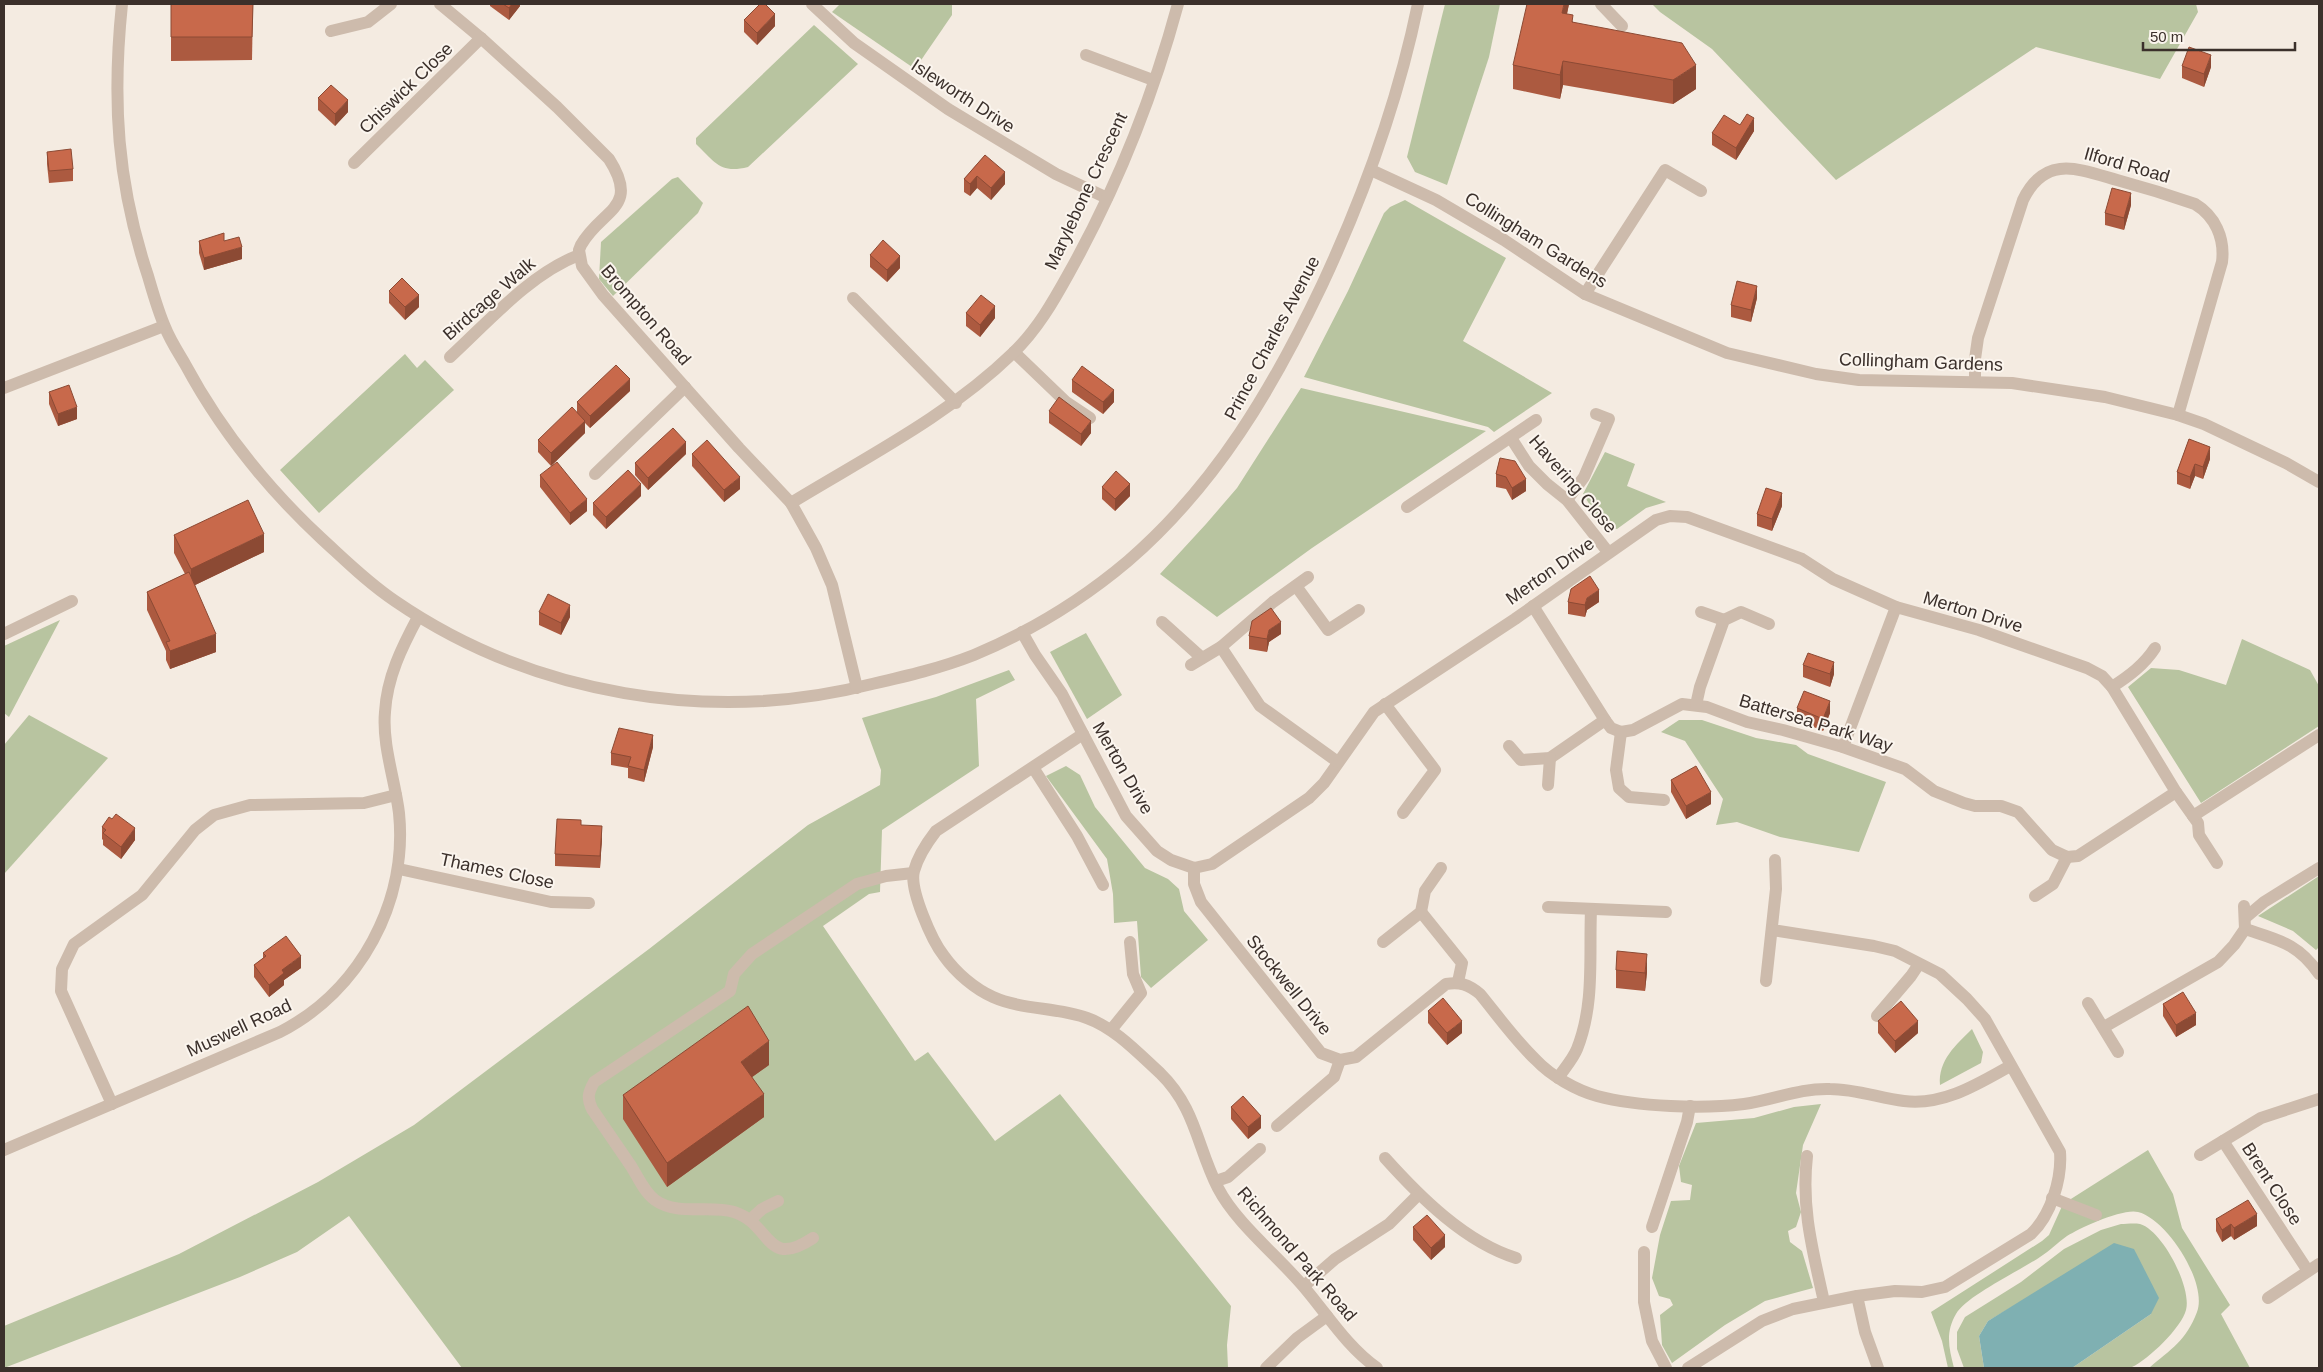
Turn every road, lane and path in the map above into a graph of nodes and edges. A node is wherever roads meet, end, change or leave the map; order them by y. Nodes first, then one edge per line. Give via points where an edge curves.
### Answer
1 (122, 4) edge
2 (391, 4) edge
3 (440, 4) edge
4 (812, 4) edge
5 (1178, 4) edge
6 (1418, 4) edge
7 (1601, 4) edge
8 (1622, 26) dead end
9 (331, 31) dead end
10 (481, 38) junction
11 (1086, 55) dead end
12 (1153, 80) junction
13 (354, 163) dead end
14 (1371, 170) junction
15 (1701, 191) dead end
16 (1107, 198) junction
17 (580, 255) junction
18 (1585, 294) junction
19 (853, 298) dead end
20 (164, 326) junction
21 (1014, 352) junction
22 (450, 357) dead end
23 (1975, 381) junction
24 (685, 387) junction
25 (4, 388) edge
26 (956, 403) junction
27 (1596, 414) dead end
28 (2178, 415) junction
29 (1090, 418) edge
30 (1536, 420) dead end
31 (1511, 438) junction
32 (595, 474) dead end
33 (2319, 482) edge
34 (1567, 500) junction
35 (791, 504) junction
36 (1407, 507) dead end
37 (1608, 552) junction
38 (1308, 577) dead end
39 (1296, 586) junction
40 (72, 601) dead end
41 (1533, 606) junction
42 (1896, 607) junction
43 (1359, 610) dead end
44 (1701, 612) dead end
45 (418, 617) junction
46 (1724, 620) junction
47 (1162, 622) dead end
48 (1769, 624) dead end
49 (1022, 632) junction
50 (4, 634) edge
51 (1221, 647) junction
52 (2155, 648) dead end
53 (1202, 658) junction
54 (1191, 665) dead end
55 (857, 688) junction
56 (2112, 688) junction
57 (1385, 704) junction
58 (1696, 705) junction
59 (1605, 720) junction
60 (1621, 732) junction
61 (1083, 734) junction
62 (2319, 734) edge
63 (1509, 746) dead end
64 (1843, 747) junction
65 (1550, 758) junction
66 (1338, 762) junction
67 (1034, 769) junction
68 (1548, 785) dead end
69 (2176, 792) junction
70 (396, 795) junction
71 (1664, 800) dead end
72 (1403, 813) dead end
73 (2195, 819) junction
74 (2067, 857) junction
75 (1775, 860) dead end
76 (2217, 863) dead end
77 (1194, 868) junction
78 (1441, 868) dead end
79 (2319, 868) edge
80 (399, 869) junction
81 (913, 873) junction
82 (1102, 885) dead end
83 (2035, 896) dead end
84 (589, 903) dead end
85 (1548, 907) dead end
86 (1591, 910) junction
87 (1421, 912) junction
88 (1666, 912) dead end
89 (2244, 918) junction
90 (1772, 930) junction
91 (1130, 942) dead end
92 (1383, 942) dead end
93 (1919, 964) junction
94 (2317, 966) edge
95 (1766, 981) dead end
96 (1458, 982) junction
97 (2088, 1003) dead end
98 (1877, 1016) dead end
99 (2104, 1027) junction
100 (1112, 1030) junction
101 (2118, 1052) dead end
102 (1340, 1060) junction
103 (2010, 1066) junction
104 (1558, 1078) junction
105 (2319, 1099) edge
106 (112, 1104) junction
107 (1690, 1106) junction
108 (1277, 1126) dead end
109 (2223, 1141) junction
110 (4, 1150) edge
111 (1260, 1150) dead end
112 (1807, 1156) dead end
113 (2200, 1156) dead end
114 (1385, 1158) dead end
115 (1216, 1181) junction
116 (1418, 1195) junction
117 (2052, 1198) junction
118 (778, 1201) dead end
119 (2096, 1215) dead end
120 (750, 1220) junction
121 (1652, 1227) dead end
122 (813, 1238) dead end
123 (1644, 1252) dead end
124 (1516, 1258) dead end
125 (2314, 1268) edge
126 (1304, 1286) junction
127 (1857, 1296) junction
128 (2268, 1298) dead end
129 (1824, 1302) junction
130 (1327, 1316) junction
131 (1266, 1368) edge
132 (1377, 1368) edge
133 (1666, 1368) edge
134 (1688, 1368) edge
135 (1877, 1368) edge

1 - 20 street, Prince Charles Avenue via 116,110 119,148 135,232
2 - 9 street via 368,22
3 - 10 street, Brompton Road
4 - 16 street, Isleworth Drive via 854,42 948,109 1056,174
5 - 12 street, Marylebone Crescent
6 - 14 street, Prince Charles Avenue via 1398,84
7 - 8 street
10 - 13 street, Chiswick Close
10 - 17 street, Brompton Road via 564,114 615,169 622,192 619,201 584,239
11 - 12 street
12 - 16 street, Marylebone Crescent
14 - 18 street, Collingham Gardens via 1436,200
14 - 49 street, Prince Charles Avenue via 1342,241 1275,378 1214,472 1126,562
15 - 18 street via 1666,170
16 - 21 street, Marylebone Crescent via 1040,322
17 - 22 street, Birdcage Walk via 560,262 539,276
17 - 24 street, Brompton Road via 582,266 603,295
18 - 23 street, Collingham Gardens via 1698,343 1772,365 1858,380
19 - 26 street
20 - 25 street
20 - 45 street, Prince Charles Avenue via 201,393 264,481 357,570
21 - 26 street, Marylebone Crescent
21 - 29 street via 1066,402
23 - 28 street, Collingham Gardens via 2105,397
23 - 28 street, Ilford Road via 1974,359 1978,338 2023,200 2031,186 2046,173 2076,168 2194,204 2204,210 2216,226 2223,249 2222,262
24 - 32 street
24 - 35 street, Brompton Road
26 - 35 street, Marylebone Crescent
27 - 34 street via 1609,419 1584,477
28 - 33 street, Collingham Gardens via 2277,459
30 - 31 street, Havering Close
31 - 34 street, Havering Close via 1529,466
31 - 36 street, Havering Close
34 - 37 street, Havering Close
35 - 55 street, Brompton Road via 832,585
37 - 41 street, Merton Drive
37 - 42 street, Merton Drive via 1656,520 1670,516 1687,517 1802,559 1833,579
38 - 39 street
39 - 43 street via 1328,630
39 - 51 street
40 - 50 street
41 - 57 street, Merton Drive
41 - 59 street
42 - 56 street, Merton Drive via 1979,630 2086,668 2102,676
42 - 64 street
44 - 46 street
45 - 55 street, Prince Charles Avenue via 560,680 606,690 702,702 749,703
45 - 70 street, Muswell Road via 388,685 384,727
46 - 48 street via 1741,612
46 - 58 street
47 - 53 street
49 - 55 street, Prince Charles Avenue via 934,669
49 - 61 street, Merton Drive via 1062,694
51 - 53 street
51 - 66 street via 1260,706
52 - 56 street via 2147,660
53 - 54 street
56 - 69 street, Merton Drive
57 - 66 street, Merton Drive via 1364,724
57 - 72 street via 1435,770
58 - 60 street, Battersea Park Way via 1682,704 1633,730
58 - 64 street, Battersea Park Way
59 - 60 street via 1611,728
59 - 65 street
60 - 71 street via 1616,770 1619,788 1629,797
61 - 67 street, Richmond Park Road
61 - 77 street, Merton Drive via 1126,816 1157,851
62 - 73 street
63 - 65 street via 1521,760
64 - 74 street, Battersea Park Way via 1905,769 1934,791 1964,803 2001,806 2018,812 2052,850
65 - 68 street
66 - 77 street, Merton Drive via 1309,798 1212,864
67 - 81 street, Richmond Park Road via 936,831 922,849
67 - 82 street via 1077,836
69 - 73 street, Merton Drive
69 - 74 street via 2078,856
70 - 80 street, Muswell Road
70 - 106 street via 364,803 250,805 214,815 194,830 142,895 74,944 62,969 61,991
73 - 76 street, Merton Drive via 2199,835
74 - 83 street via 2053,884
75 - 90 street
77 - 102 street, Stockwell Drive via 1194,884 1201,902 1321,1053
78 - 87 street via 1424,891
79 - 89 street
80 - 84 street, Thames Close via 551,902
80 - 106 street, Muswell Road via 392,899 371,943 347,979 318,1008 280,1032
81 - 100 street, Richmond Park Road via 928,931 944,957 970,983 994,998 1087,1018
81 - 120 street via 857,884 752,954 734,974 730,991 594,1082 588,1092 592,1109 655,1201 668,1206 734,1212
85 - 86 street
86 - 88 street
86 - 104 street via 1592,971 1585,1027 1576,1051
87 - 92 street
87 - 96 street via 1462,963
89 - 94 street via 2291,944
89 - 99 street via 2234,945 2218,962
90 - 93 street via 1874,946
90 - 95 street
91 - 100 street via 1133,974 1141,993
93 - 98 street
93 - 103 street via 1940,974 1986,1019
96 - 102 street via 1446,984 1356,1057
96 - 104 street via 1480,994 1536,1060
97 - 99 street
99 - 101 street
100 - 115 street, Richmond Park Road via 1161,1074 1182,1100
102 - 108 street via 1334,1077
103 - 107 street via 1948,1097 1924,1101 1830,1088 1793,1091 1745,1104
103 - 117 street via 2060,1152 2061,1168
104 - 107 street via 1596,1096
105 - 109 street, Brent Close via 2261,1118
106 - 110 street, Muswell Road
107 - 121 street
109 - 113 street, Brent Close
109 - 125 street, Brent Close
111 - 115 street via 1228,1177
112 - 129 street via 1805,1210
114 - 116 street
115 - 126 street, Richmond Park Road via 1234,1212
116 - 124 street via 1494,1251
116 - 126 street via 1389,1224 1335,1259
117 - 119 street
117 - 127 street via 2040,1225 2031,1234 1945,1288
118 - 120 street
120 - 122 street via 777,1248 788,1250
123 - 133 street via 1644,1302 1652,1341
125 - 128 street, Brent Close
126 - 130 street, Richmond Park Road
127 - 129 street
127 - 135 street
129 - 134 street via 1762,1320
130 - 131 street via 1297,1338
130 - 132 street, Richmond Park Road

